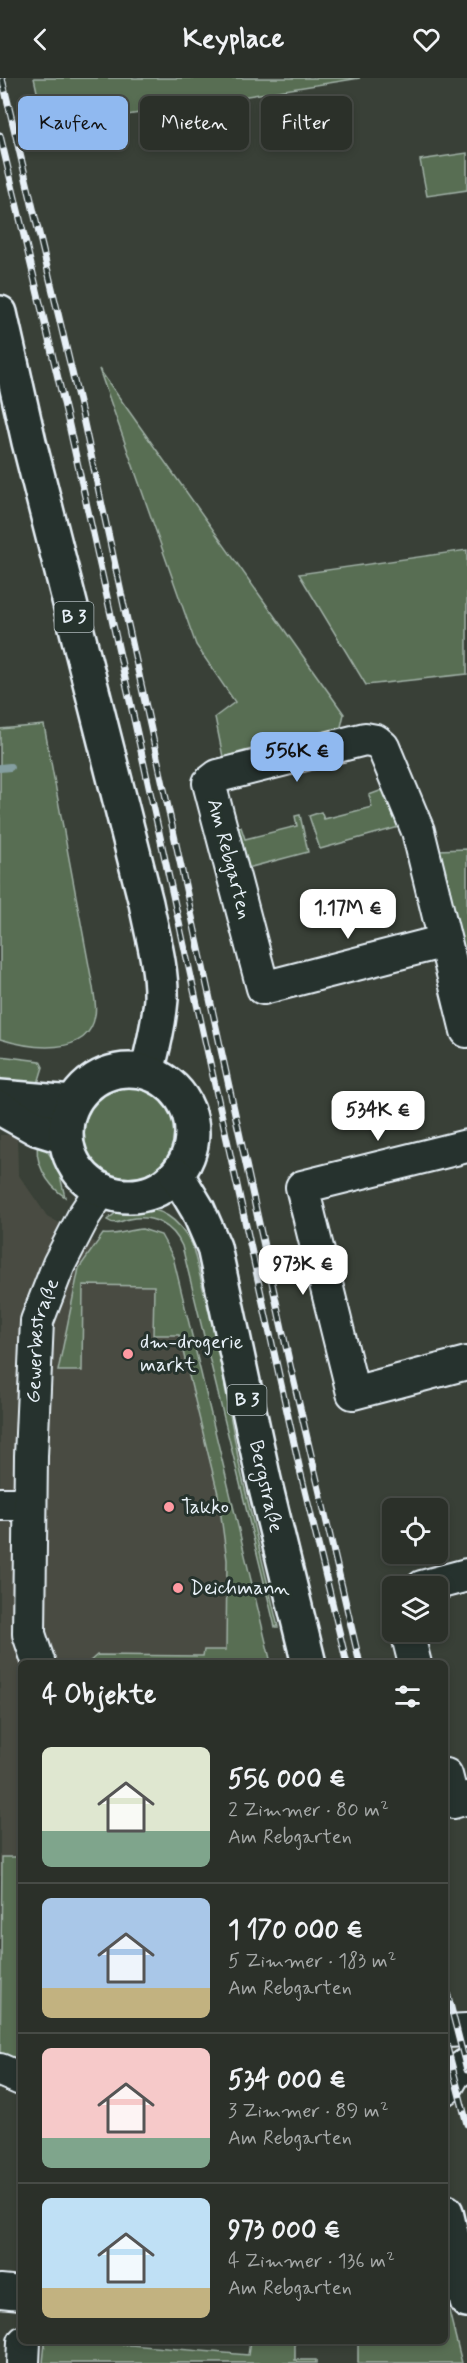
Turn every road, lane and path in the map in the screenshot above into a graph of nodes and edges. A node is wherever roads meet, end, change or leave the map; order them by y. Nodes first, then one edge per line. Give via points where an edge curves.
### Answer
1 (0, 313) edge
2 (445, 940) junction
3 (467, 1031) edge
4 (147, 1072) junction
5 (0, 1097) edge
6 (73, 1102) junction
7 (0, 1108) edge
8 (65, 1137) junction
9 (467, 1146) edge
10 (177, 1175) junction
11 (101, 1190) junction
12 (467, 1363) edge
13 (15, 1504) edge
14 (467, 1575) edge
15 (448, 1580) edge
16 (410, 1642) edge
17 (38, 1660) edge
18 (308, 1660) edge
19 (414, 1660) edge
20 (448, 1783) edge
21 (467, 1798) edge
22 (467, 2030) edge
23 (448, 2031) edge
24 (459, 2065) edge
25 (0, 2070) edge
26 (18, 2078) edge
27 (448, 2084) edge
28 (448, 2220) edge
29 (0, 2291) edge
30 (18, 2293) edge
31 (467, 2301) edge
32 (24, 2344) edge
33 (23, 2363) edge

1 - 4 main road, B 3 via 150,924 161,998
2 - 2 street, Am Rebgarten via 263,988 209,783 218,776 365,739 376,741 383,747 418,831
2 - 3 street, Am Rebgarten
4 - 6 main road via 112,1072 90,1083
4 - 10 main road via 166,1081 181,1096 190,1116 188,1157
5 - 6 main road
6 - 8 main road via 66,1119
7 - 8 main road via 36,1128
8 - 11 main road via 76,1169
9 - 12 street via 302,1187 353,1393
10 - 11 main road via 161,1188 141,1196 121,1197
10 - 18 main road, Bergstraße / B 3 via 214,1248
11 - 13 street, Gewerbestraße via 59,1264 37,1321
13 - 17 street, Gewerbestraße via 29,1634
14 - 15 street
16 - 19 street
20 - 21 street via 453,1802
22 - 23 street
24 - 27 street
25 - 26 street
28 - 31 main road
29 - 30 street
32 - 33 street

